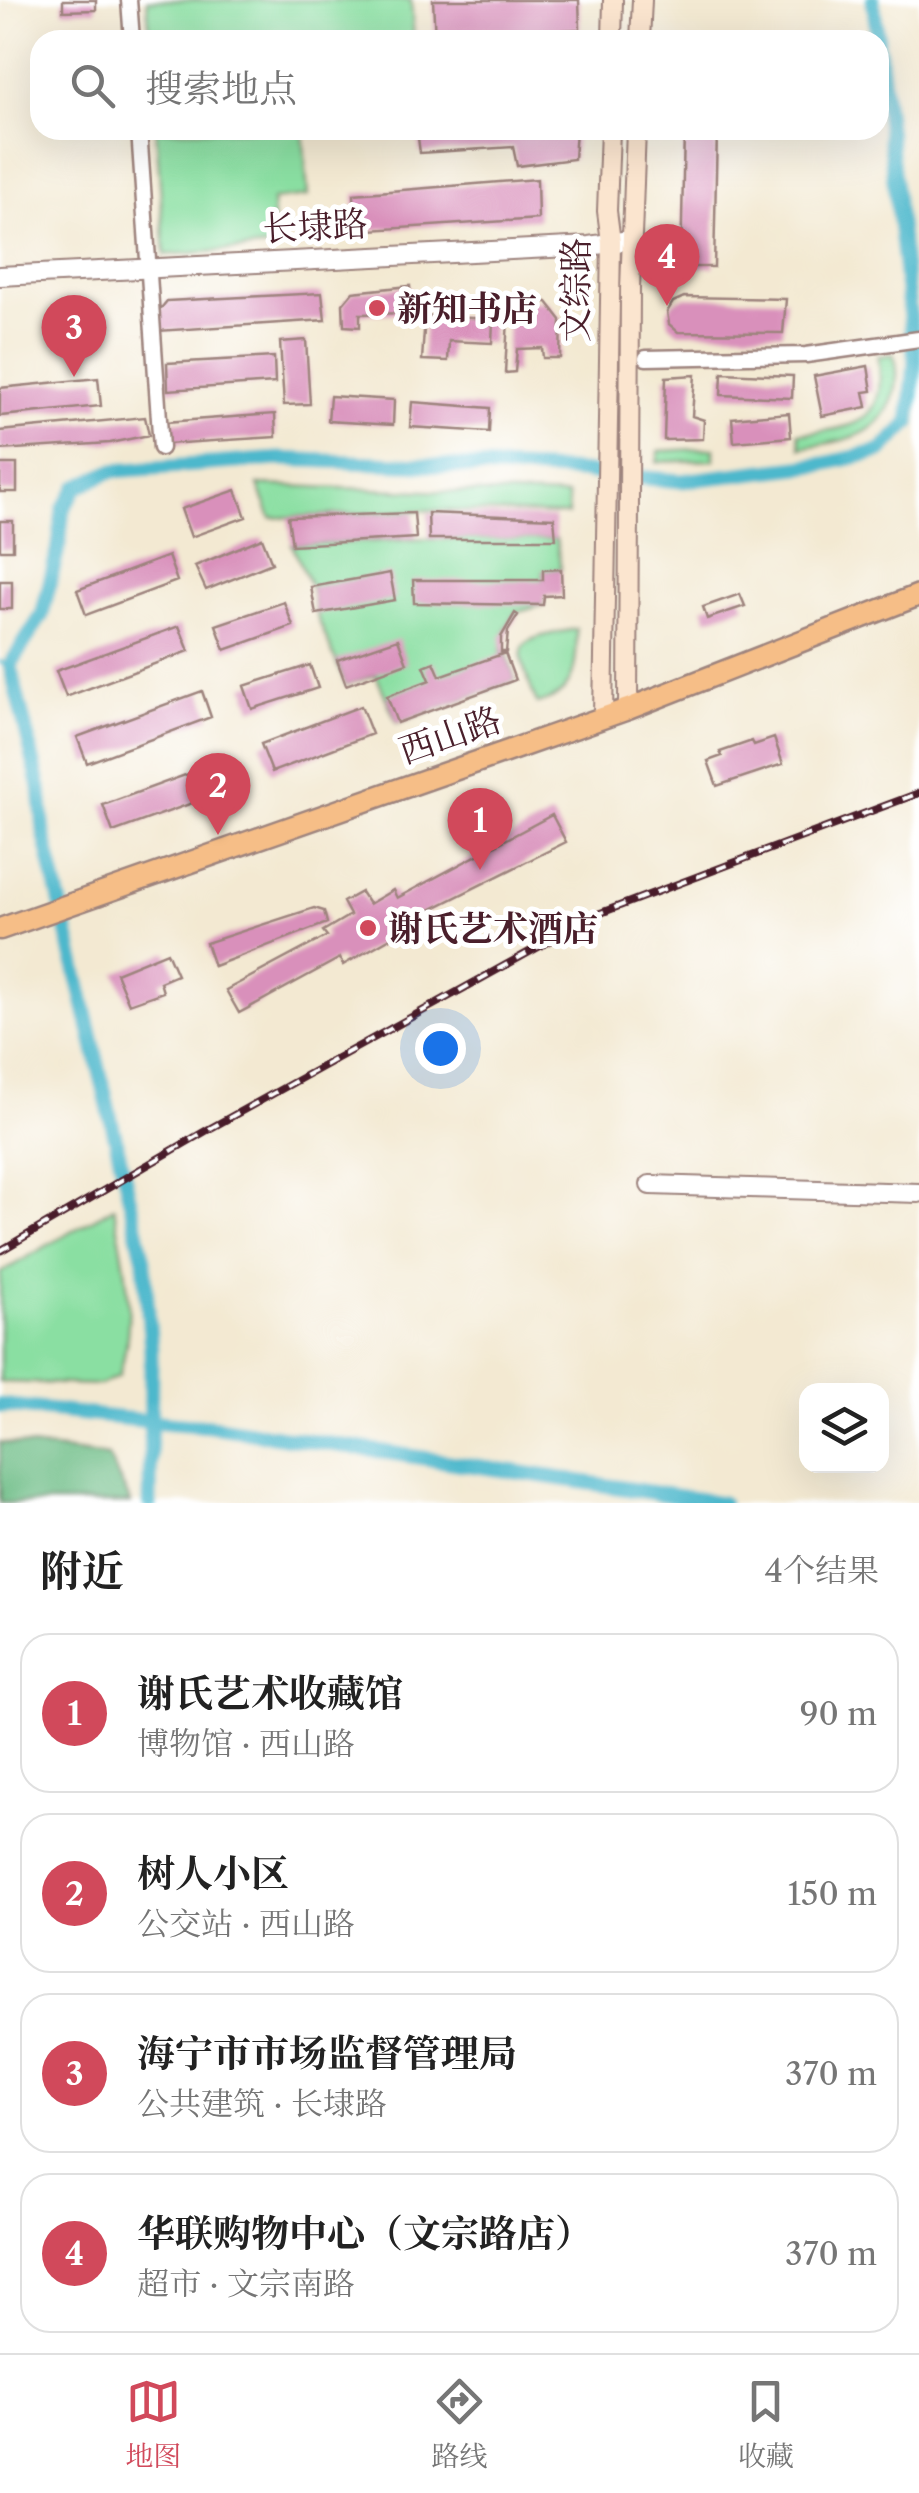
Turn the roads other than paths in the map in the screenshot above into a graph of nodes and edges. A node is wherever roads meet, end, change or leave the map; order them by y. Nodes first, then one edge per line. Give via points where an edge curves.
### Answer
1 (129, 0) edge
2 (614, 0) edge
3 (642, 0) edge
4 (131, 30) edge
5 (612, 30) edge
6 (640, 30) edge
7 (140, 140) edge
8 (610, 140) edge
9 (636, 140) edge
10 (632, 240) junction
11 (611, 242) junction
12 (149, 266) junction
13 (0, 276) edge
14 (919, 339) edge
15 (646, 358) dead end
16 (161, 448) dead end
17 (919, 596) edge
18 (628, 709) junction
19 (603, 716) junction
20 (0, 930) edge
21 (650, 1184) dead end
22 (919, 1193) edge

1 - 4 street
2 - 5 main road
3 - 6 main road
7 - 12 street
8 - 11 main road, 文综路
9 - 10 main road
10 - 11 street, 长埭路
10 - 18 main road
11 - 12 street, 长埭路
11 - 19 main road, 文综路
12 - 13 street, 长埭路
12 - 16 street
14 - 15 street via 786,356
17 - 18 main road, 西山路
18 - 19 main road, 西山路
19 - 20 main road, 西山路
21 - 22 street

